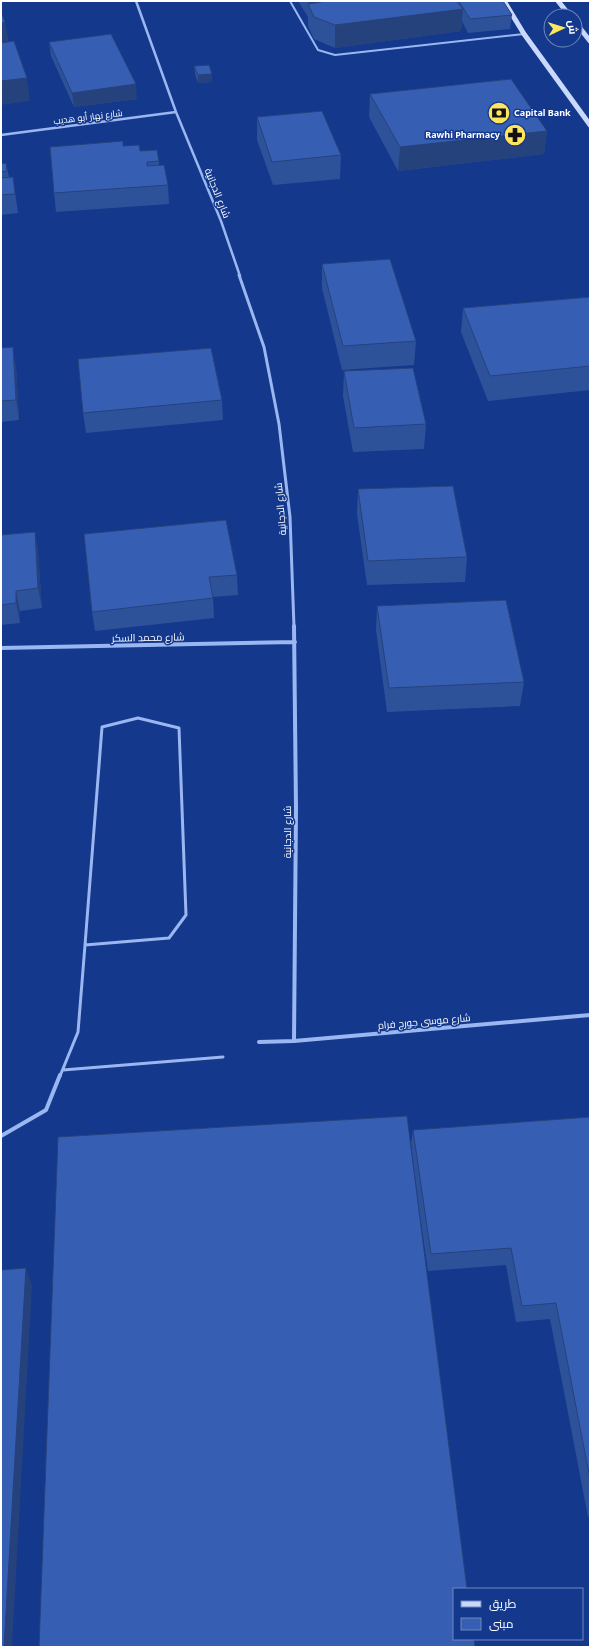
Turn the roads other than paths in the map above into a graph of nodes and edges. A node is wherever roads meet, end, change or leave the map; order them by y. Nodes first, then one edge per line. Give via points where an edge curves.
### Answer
1 (136, 1) edge
2 (290, 1) edge
3 (504, 1) edge
4 (583, 32) edge
5 (524, 34) junction
6 (590, 41) edge
7 (176, 112) junction
8 (590, 125) edge
9 (1, 135) edge
10 (294, 642) junction
11 (1, 648) edge
12 (84, 945) junction
13 (590, 1015) edge
14 (294, 1041) junction
15 (259, 1042) dead end
16 (223, 1057) dead end
17 (63, 1070) junction
18 (1, 1136) edge

1 - 7 street, شارع الدجانية
2 - 5 lane via 318,50 335,55
3 - 5 main road
4 - 6 main road
5 - 8 main road
7 - 9 street, شارع نهار أبو هديب
7 - 10 street, شارع الدجانية via 221,221 264,347 279,424 290,517
10 - 11 street, شارع محمد السكر
10 - 14 street, شارع الدجانية
12 - 12 lane via 169,938 186,914 179,728 138,718 102,727
12 - 17 lane via 78,1032
13 - 14 street, شارع موسى جورج فرام
14 - 15 street, شارع موسى جورج فرام
16 - 17 lane
17 - 18 lane via 46,1110

